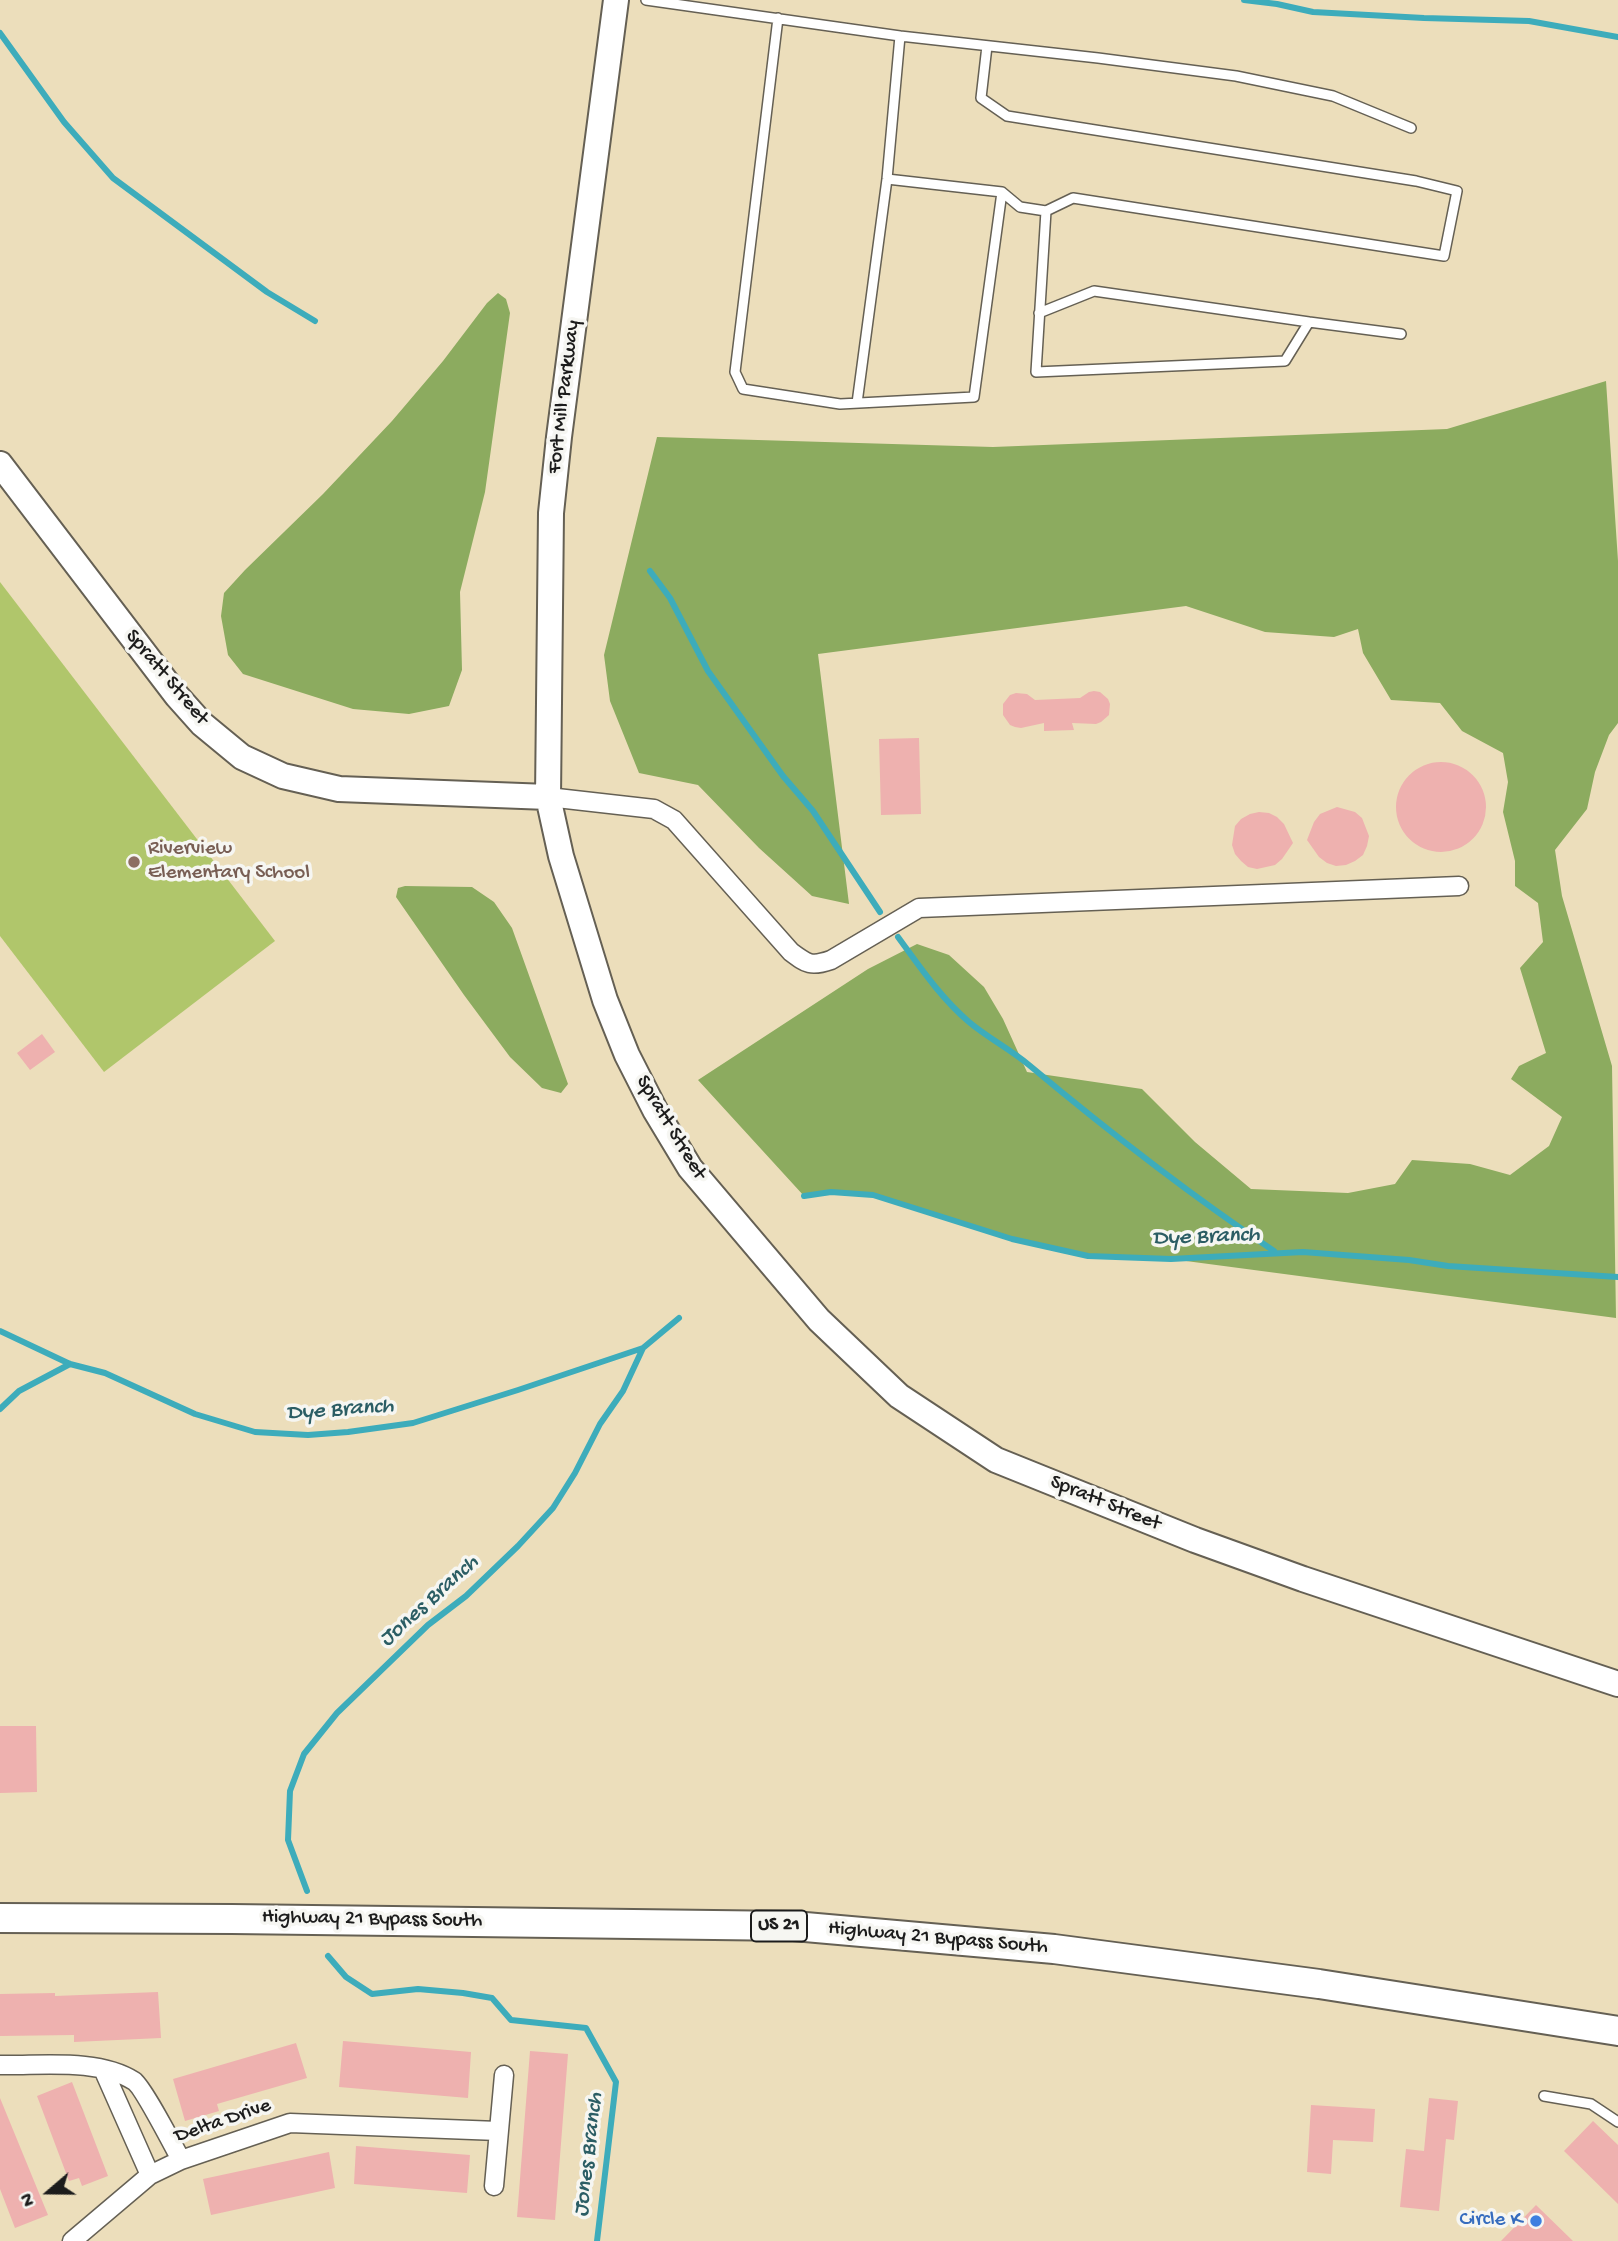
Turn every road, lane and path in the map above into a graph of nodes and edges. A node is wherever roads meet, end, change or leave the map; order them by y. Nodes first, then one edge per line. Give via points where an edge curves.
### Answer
1 (616, 0) edge
2 (646, 0) edge
3 (779, 18) junction
4 (900, 36) junction
5 (987, 46) junction
6 (1411, 128) dead end
7 (887, 179) junction
8 (1002, 192) junction
9 (1046, 211) junction
10 (1039, 313) junction
11 (1309, 322) junction
12 (1401, 334) dead end
13 (857, 403) junction
14 (0, 464) edge
15 (548, 797) junction
16 (1459, 886) dead end
17 (1618, 1684) edge
18 (0, 1918) edge
19 (1618, 2031) edge
20 (0, 2065) edge
21 (103, 2069) junction
22 (504, 2075) dead end
23 (1544, 2096) dead end
24 (1618, 2122) edge
25 (498, 2131) junction
26 (181, 2160) junction
27 (150, 2175) junction
28 (494, 2186) dead end
29 (72, 2241) edge

1 - 15 main road, Fort Mill Parkway via 551,513
2 - 3 lane
3 - 4 lane
3 - 13 lane via 735,372 743,389
4 - 5 lane
4 - 7 lane
5 - 6 lane via 1291,86 1333,96
5 - 9 lane via 981,98 1007,116 1457,191 1444,256 1073,198
7 - 8 lane
7 - 13 lane
8 - 9 lane via 1020,207
8 - 13 lane via 974,397
9 - 10 lane
10 - 11 lane via 1094,291
10 - 11 lane via 1036,372 1285,361
11 - 12 lane
14 - 15 main road, Spratt Street via 177,696 242,757 283,776 340,789
15 - 16 street via 654,809 674,820 807,964 831,960 919,908
15 - 17 main road, Spratt Street via 561,856 606,1000 656,1111 690,1168 736,1224 818,1320 899,1396 996,1460 1043,1480 1303,1579
18 - 19 main road, Highway 21 Bypass South / US 21 via 794,1926 1067,1951 1319,1983
20 - 21 street
21 - 26 street via 136,2082
21 - 27 street
22 - 25 street
23 - 24 lane via 1591,2104
25 - 26 street, Delta Drive via 290,2123
25 - 28 street
26 - 27 street, Delta Drive
27 - 29 street, Delta Drive

